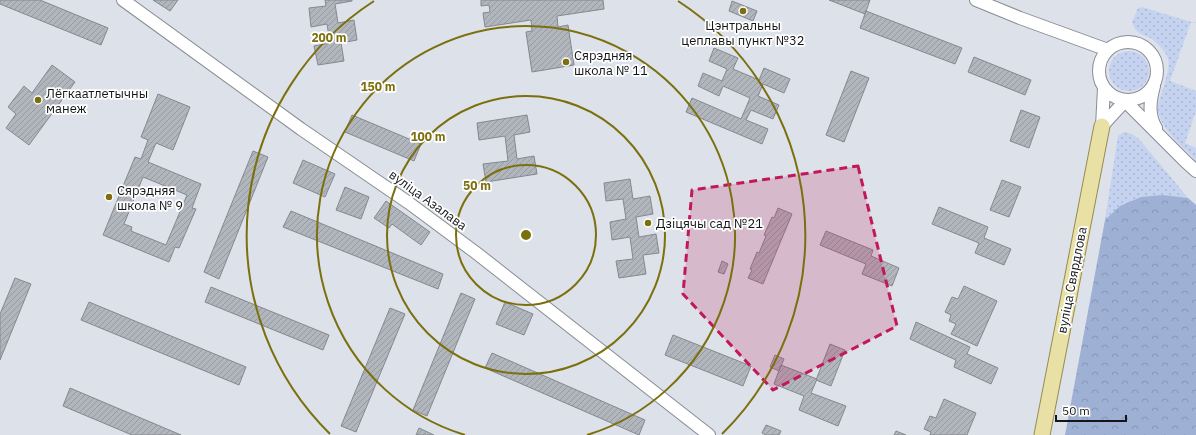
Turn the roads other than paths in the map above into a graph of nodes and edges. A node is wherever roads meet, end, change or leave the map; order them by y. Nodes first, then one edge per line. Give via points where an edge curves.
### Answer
1 (123, 0) edge
2 (976, 0) edge
3 (1108, 50) junction
4 (1154, 86) junction
5 (1104, 88) junction
6 (1125, 101) junction
7 (1102, 126) junction
8 (1162, 138) junction
9 (1196, 171) edge
10 (709, 435) edge
11 (1042, 435) edge

1 - 10 street, вуліца Азалава via 475,252
2 - 3 street
3 - 4 street via 1123,42 1140,44 1147,48 1158,70
3 - 5 street via 1103,56 1099,72
4 - 6 street via 1142,98
4 - 8 street via 1150,114
5 - 6 street via 1117,99
5 - 7 street, вуліца Свярдлова
6 - 7 street
6 - 8 street
7 - 11 main road, вуліца Свярдлова
8 - 9 street

